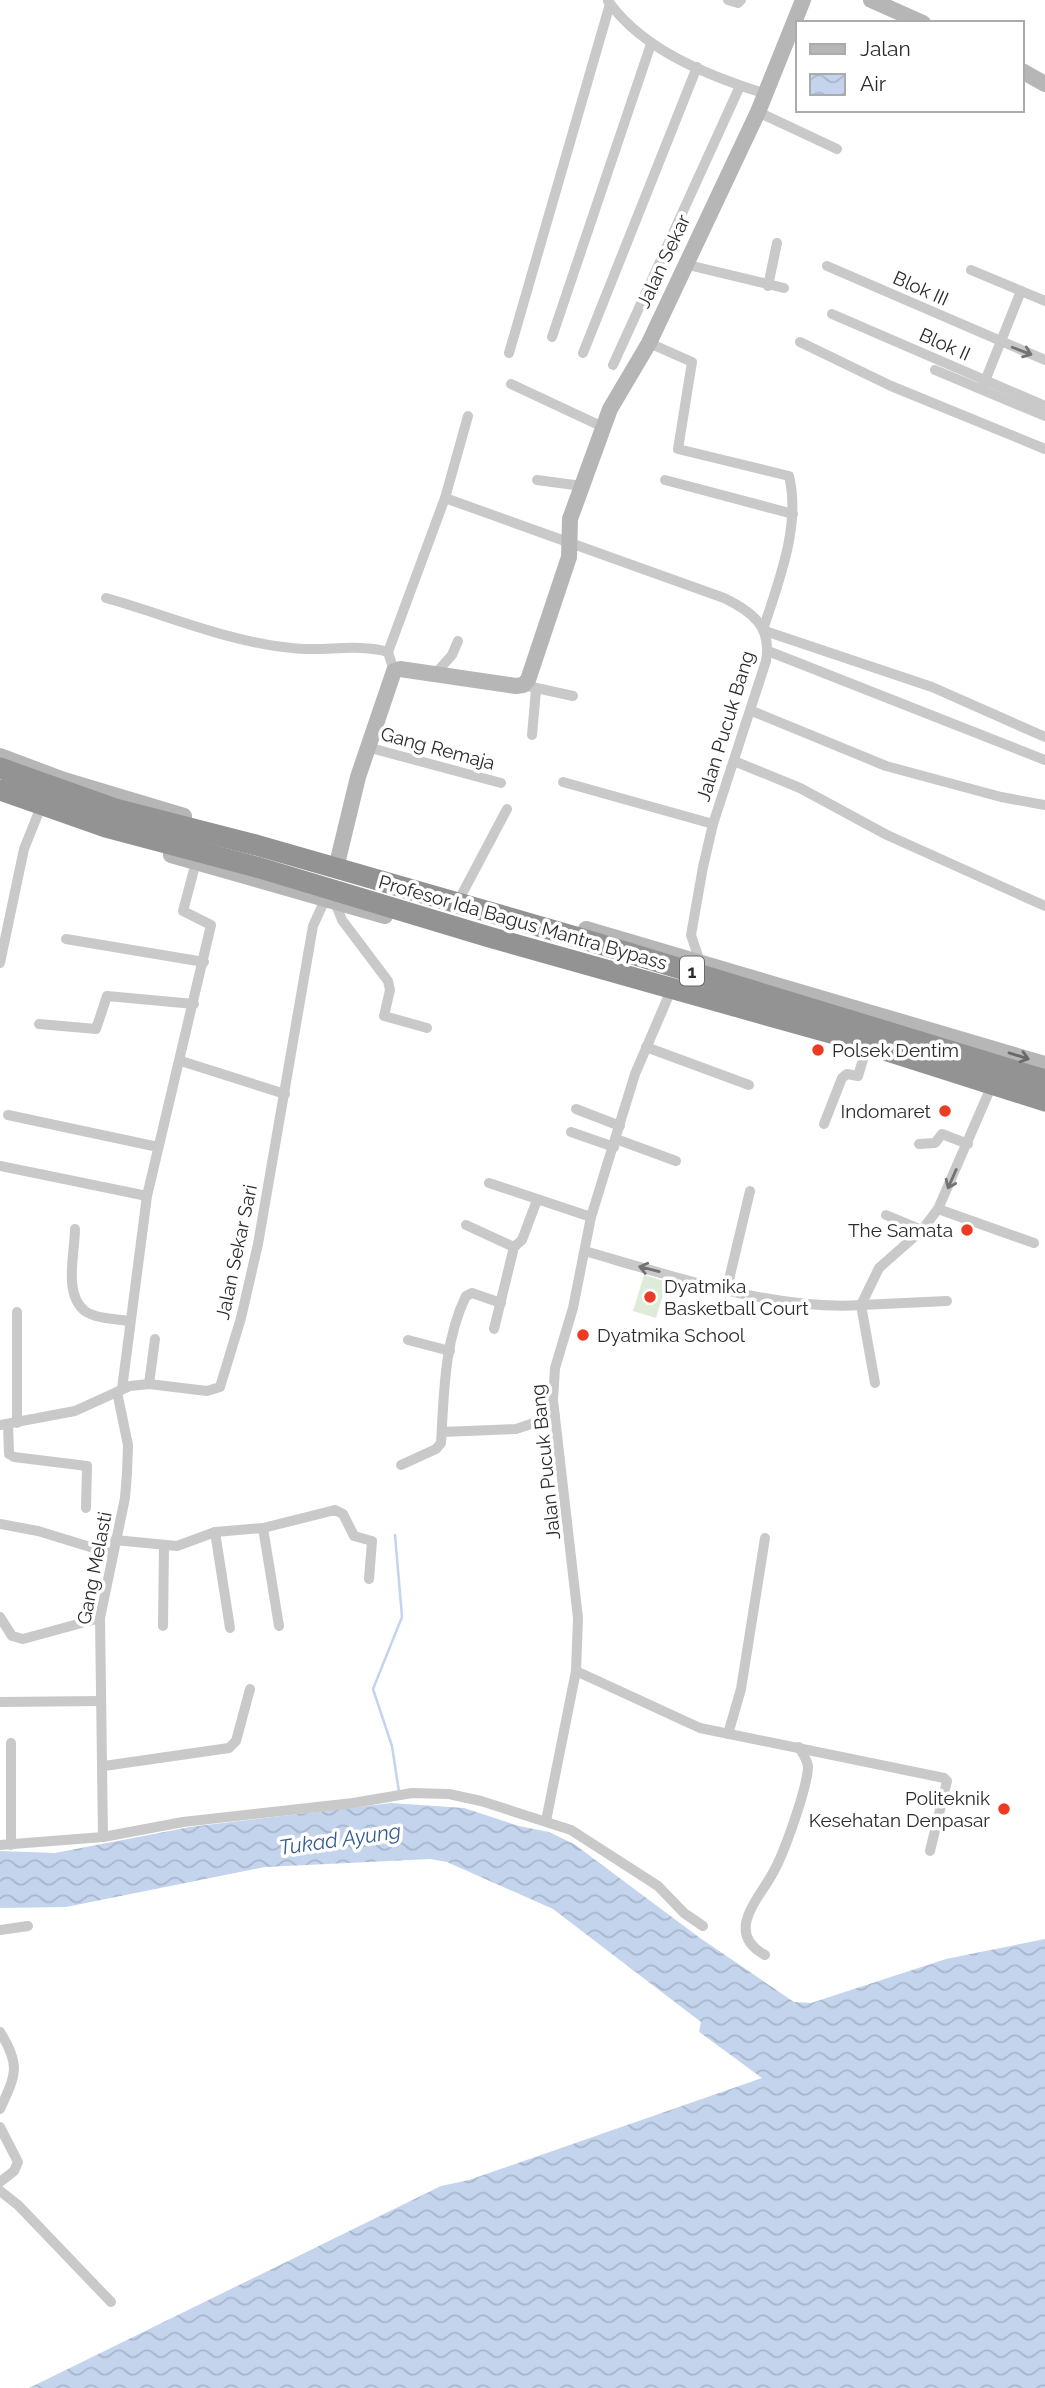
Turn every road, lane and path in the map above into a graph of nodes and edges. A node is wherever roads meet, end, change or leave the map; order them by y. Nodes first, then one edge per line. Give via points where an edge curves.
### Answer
1 (728, 0) edge
2 (741, 0) edge
3 (803, 0) edge
4 (871, 0) edge
5 (609, 2) edge
6 (918, 21) edge
7 (651, 44) junction
8 (697, 67) junction
9 (1024, 72) edge
10 (1045, 84) edge
11 (740, 86) junction
12 (766, 94) junction
13 (758, 112) junction
14 (837, 149) dead end
15 (777, 243) dead end
16 (684, 264) junction
17 (827, 266) dead end
18 (971, 270) dead end
19 (768, 286) junction
20 (784, 288) dead end
21 (1021, 291) junction
22 (1045, 300) edge
23 (832, 314) dead end
24 (552, 337) dead end
25 (800, 342) dead end
26 (1000, 342) junction
27 (649, 343) junction
28 (509, 353) dead end
29 (583, 353) dead end
30 (1045, 360) edge
31 (613, 365) dead end
32 (935, 370) dead end
33 (511, 384) dead end
34 (983, 385) junction
35 (1045, 406) edge
36 (468, 416) dead end
37 (1045, 416) edge
38 (603, 427) junction
39 (1045, 449) edge
40 (537, 480) dead end
41 (665, 480) dead end
42 (582, 486) junction
43 (445, 498) junction
44 (793, 514) junction
45 (569, 541) junction
46 (106, 598) dead end
47 (765, 629) junction
48 (458, 641) dead end
49 (768, 651) junction
50 (388, 652) junction
51 (394, 671) junction
52 (435, 674) junction
53 (530, 688) junction
54 (573, 696) dead end
55 (752, 711) junction
56 (532, 735) dead end
57 (1045, 737) edge
58 (367, 747) junction
59 (0, 756) edge
60 (1045, 760) edge
61 (734, 761) junction
62 (0, 768) edge
63 (563, 782) dead end
64 (501, 783) dead end
65 (0, 790) edge
66 (0, 801) edge
67 (1045, 805) edge
68 (507, 809) dead end
69 (38, 814) junction
70 (713, 824) junction
71 (196, 862) junction
72 (338, 863) junction
73 (462, 894) junction
74 (330, 897) junction
75 (1045, 906) edge
76 (584, 934) junction
77 (66, 939) dead end
78 (204, 962) junction
79 (700, 962) junction
80 (0, 963) edge
81 (670, 993) junction
82 (194, 1004) junction
83 (783, 1009) junction
84 (39, 1024) dead end
85 (427, 1028) dead end
86 (646, 1047) junction
87 (865, 1053) junction
88 (990, 1055) junction
89 (181, 1061) junction
90 (1045, 1064) edge
91 (1045, 1080) edge
92 (749, 1085) dead end
93 (990, 1089) junction
94 (285, 1094) junction
95 (1045, 1101) edge
96 (576, 1109) dead end
97 (1045, 1111) edge
98 (8, 1115) dead end
99 (824, 1124) dead end
100 (620, 1126) junction
101 (571, 1132) dead end
102 (615, 1143) junction
103 (919, 1144) dead end
104 (968, 1144) junction
105 (158, 1147) junction
106 (676, 1161) dead end
107 (0, 1166) edge
108 (489, 1183) dead end
109 (750, 1191) dead end
110 (147, 1196) junction
111 (537, 1200) junction
112 (938, 1209) junction
113 (886, 1215) dead end
114 (591, 1217) junction
115 (466, 1225) dead end
116 (75, 1229) dead end
117 (922, 1230) junction
118 (1034, 1243) dead end
119 (514, 1247) junction
120 (585, 1251) junction
121 (727, 1288) junction
122 (947, 1301) dead end
123 (500, 1303) junction
124 (860, 1305) junction
125 (18, 1312) dead end
126 (129, 1321) junction
127 (494, 1329) dead end
128 (155, 1339) dead end
129 (408, 1340) dead end
130 (450, 1351) junction
131 (874, 1383) dead end
132 (149, 1384) junction
133 (120, 1390) junction
134 (555, 1416) junction
135 (8, 1424) edge
136 (442, 1432) junction
137 (401, 1465) dead end
138 (86, 1508) dead end
139 (0, 1524) edge
140 (263, 1528) junction
141 (215, 1532) junction
142 (765, 1538) dead end
143 (115, 1540) junction
144 (164, 1546) junction
145 (113, 1554) junction
146 (369, 1578) dead end
147 (0, 1617) edge
148 (100, 1618) junction
149 (163, 1626) dead end
150 (279, 1626) dead end
151 (230, 1628) dead end
152 (576, 1671) junction
153 (250, 1689) dead end
154 (100, 1701) junction
155 (0, 1702) edge
156 (728, 1734) junction
157 (11, 1742) dead end
158 (799, 1747) junction
159 (104, 1766) junction
160 (546, 1821) junction
161 (103, 1837) junction
162 (6, 1845) edge
163 (930, 1851) dead end
164 (703, 1926) dead end
165 (28, 1927) dead end
166 (0, 1930) edge
167 (765, 1955) dead end
168 (0, 2032) edge
169 (0, 2109) edge
170 (0, 2126) edge
171 (0, 2182) edge
172 (0, 2191) edge
173 (111, 2302) dead end

1 - 2 street
3 - 12 street, Jalan Sekar
4 - 6 street
5 - 7 street
5 - 28 street
7 - 8 street
7 - 24 street
8 - 11 street
8 - 29 street
9 - 10 street
11 - 12 street
11 - 31 street
12 - 13 street, Jalan Sekar
13 - 14 street
13 - 16 street, Jalan Sekar
15 - 19 street
16 - 19 street
16 - 27 street, Jalan Sekar
17 - 26 street, Blok III
18 - 21 street
19 - 20 street
21 - 22 street
21 - 26 street
23 - 34 street, Blok II
25 - 39 street via 891,386
26 -> 30 street, Blok III
26 - 34 street
27 - 38 street, Jalan Sekar
27 - 44 street via 692,362 678,449 785,472
32 - 34 street
33 - 38 street
34 - 35 street, Blok II
34 - 37 street
36 - 43 street
38 - 42 street, Jalan Sekar
40 - 42 street
41 - 44 street
42 - 45 street, Jalan Sekar via 568,526
43 - 45 street
43 - 50 street
44 - 47 street
45 - 47 street, Jalan Pucuk Bang via 724,598 752,613
45 - 53 street, Jalan Sekar via 565,571 528,680
46 - 50 street via 254,642 294,649
47 - 49 street, Jalan Pucuk Bang
47 - 57 street via 932,687
48 - 52 street
49 - 55 street, Jalan Pucuk Bang
49 - 60 street
50 - 51 street
51 - 52 street
51 - 58 street
52 - 53 street
53 - 54 street
53 - 56 street
55 - 61 street, Jalan Pucuk Bang
55 - 67 street via 886,766
58 - 64 street, Gang Remaja
58 - 72 street
59 - 72 street via 135,803
61 - 70 street, Jalan Pucuk Bang
61 - 75 street
62 - 72 highway, Profesor Ida Bagus Mantra Bypass / 1 via 115,808
63 - 70 street
65 - 74 highway, Profesor Ida Bagus Mantra Bypass / 1
66 - 69 street
68 - 73 street
69 - 71 street
69 - 80 street via 24,849
70 - 79 street, Jalan Pucuk Bang via 691,935
71 - 74 street
71 - 78 street, Gang Melasti via 183,911 211,924
72 - 73 street
72 - 74 street, Jalan Sekar Sari
72 - 76 highway, Profesor Ida Bagus Mantra Bypass / 1
73 - 76 street
74 - 81 highway, Profesor Ida Bagus Mantra Bypass / 1
74 - 85 street via 388,981 384,1016
74 - 94 street, Jalan Sekar Sari via 313,926
76 - 79 street
76 - 83 highway, Profesor Ida Bagus Mantra Bypass / 1
77 - 78 street
78 - 82 street, Gang Melasti
79 - 88 street
81 - 83 highway, Profesor Ida Bagus Mantra Bypass / 1
81 - 86 street, Jalan Pucuk Bang
81 - 87 street
82 - 84 street via 107,996 96,1029
82 - 89 street, Gang Melasti
83 - 88 highway, Profesor Ida Bagus Mantra Bypass / 1
83 - 93 highway, Profesor Ida Bagus Mantra Bypass / 1
86 - 92 street
86 - 100 street, Jalan Pucuk Bang
87 - 93 street
87 - 99 street via 858,1076 842,1078
88 -> 90 street
88 - 91 highway, Profesor Ida Bagus Mantra Bypass / 1
89 - 94 street
89 - 105 street, Gang Melasti
93 - 95 highway, Profesor Ida Bagus Mantra Bypass / 1
93 - 97 street
93 - 104 street
94 - 132 street, Jalan Sekar Sari via 258,1244 224,1381 207,1391
96 - 100 street
98 - 105 street
100 - 102 street, Jalan Pucuk Bang
101 - 102 street
102 - 106 street
102 - 114 street, Jalan Pucuk Bang
103 - 104 street via 935,1143 942,1134
104 -> 112 street
105 - 110 street, Gang Melasti
107 - 110 street
108 - 111 street
109 - 121 street
110 - 126 street, Gang Melasti
111 - 114 street
111 - 119 street via 522,1240
112 - 117 street
112 - 118 street
113 - 117 street
114 - 120 street, Jalan Pucuk Bang
115 - 119 street
116 - 126 street via 72,1285 79,1303 95,1315
117 - 124 street via 879,1268
119 - 123 street
121 -> 120 street
120 - 134 street, Jalan Pucuk Bang via 555,1368
121 - 124 street via 813,1305
122 - 124 street
123 - 127 street
123 - 130 street via 472,1293 466,1296
124 - 131 street
125 - 135 street
126 - 133 street, Gang Melasti
128 - 132 street
129 - 130 street
130 - 136 street via 443,1384
132 - 133 street, Jalan Sekar Sari
133 - 135 street, Jalan Sekar Sari via 75,1411
133 - 143 street, Gang Melasti via 128,1445 125,1498
134 - 136 street via 516,1429
134 - 152 street, Jalan Pucuk Bang via 578,1618
135 - 138 street via 9,1454 14,1457 88,1466
136 - 137 street via 436,1449
139 - 145 street
140 - 141 street
140 - 146 street via 339,1510 354,1536 372,1541
140 - 150 street
141 - 144 street
141 - 151 street
142 - 156 street via 741,1689
143 - 144 street
143 - 145 street, Gang Melasti
144 - 149 street
145 - 148 street, Gang Melasti
147 - 148 street via 12,1636 23,1639
148 - 154 street, Gang Melasti
152 - 156 street via 700,1728
152 - 160 street, Jalan Pucuk Bang
153 - 159 street via 236,1741 229,1748
154 - 155 street
154 - 159 street, Gang Melasti
156 - 158 street
157 - 162 street
158 - 163 street via 946,1779
158 - 167 street via 808,1764 803,1790 775,1869 748,1913 747,1938
159 - 161 street, Gang Melasti
160 - 161 street via 469,1799 412,1793 202,1819
160 - 164 street via 571,1830 658,1886
161 - 162 street
165 - 166 street
168 - 169 street via 16,2072
170 - 171 street via 18,2162
172 - 173 street

